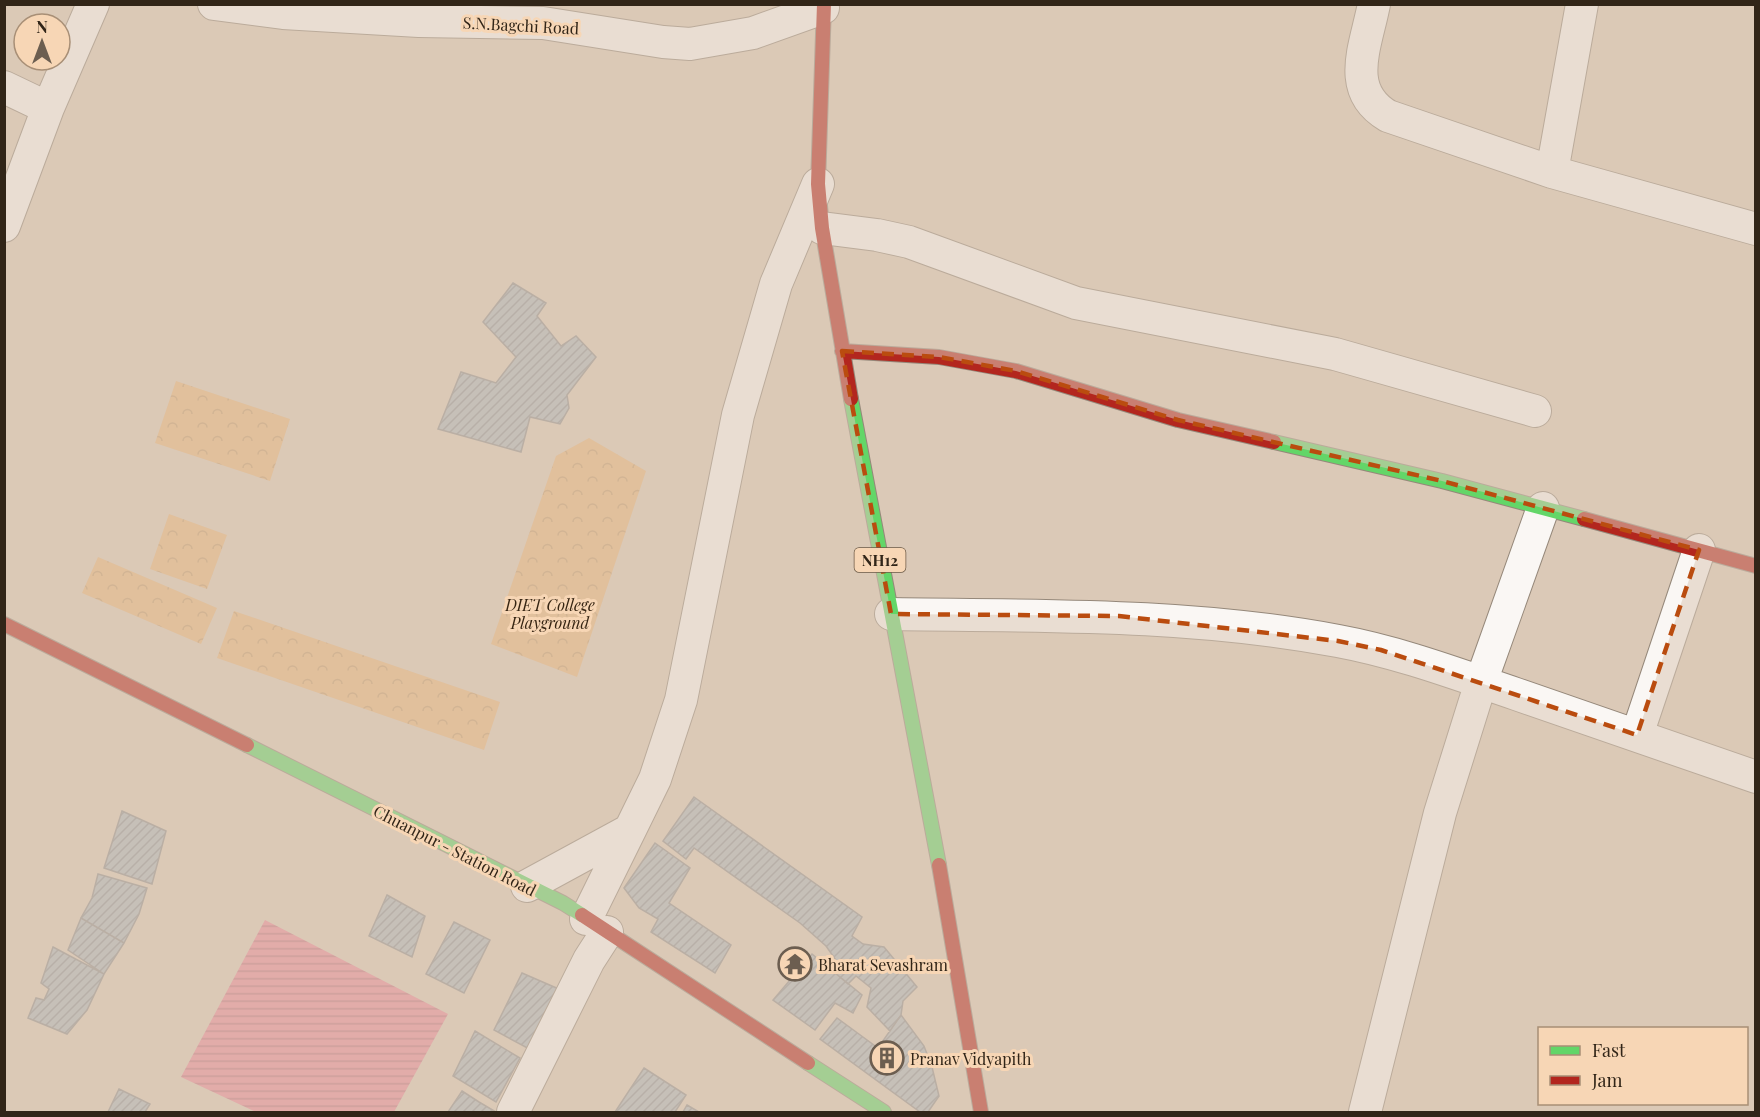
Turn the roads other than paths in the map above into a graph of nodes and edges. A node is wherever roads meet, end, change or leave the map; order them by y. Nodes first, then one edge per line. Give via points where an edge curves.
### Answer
1 (93, 4) edge
2 (214, 4) edge
3 (1374, 4) edge
4 (1582, 4) edge
5 (824, 6) edge
6 (4, 87) edge
7 (48, 108) junction
8 (1552, 172) junction
9 (818, 184) junction
10 (4, 226) edge
11 (822, 228) junction
12 (1755, 228) edge
13 (842, 351) junction
14 (1535, 411) dead end
15 (1543, 508) junction
16 (1699, 550) junction
17 (1755, 566) edge
18 (891, 614) junction
19 (4, 624) edge
20 (1481, 682) junction
21 (1637, 735) junction
22 (1755, 777) edge
23 (630, 830) junction
24 (527, 886) junction
25 (597, 925) junction
26 (513, 1113) edge
27 (884, 1113) edge
28 (981, 1113) edge
29 (1365, 1113) edge

1 - 7 street
2 - 5 street, S.N.Bagchi Road via 283,13 419,21 543,23 690,44 753,33
3 - 8 street via 1361,79 1369,103 1388,116
4 - 8 street
5 - 9 street, NH12
6 - 7 street
7 - 10 street
8 - 12 street
9 - 11 street, NH12
9 - 23 street via 776,284 738,415 681,700 655,778
11 - 13 street, NH12
11 - 14 street via 909,242 1076,303 1335,354
13 - 15 street via 939,357 1016,371 1178,420
13 - 18 street, NH12
15 - 16 street
15 - 20 street
16 - 17 street
16 - 21 street
18 - 20 street via 1119,616 1205,622 1360,645
18 - 28 street, NH12 via 952,932
19 - 24 street, Chuanpur - Station Road
20 - 21 street
20 - 29 street via 1412,918
21 - 22 street
23 - 24 street
23 - 25 street
24 - 25 street, Chuanpur - Station Road
25 - 26 street via 589,960
25 - 27 street, Chuanpur - Station Road

